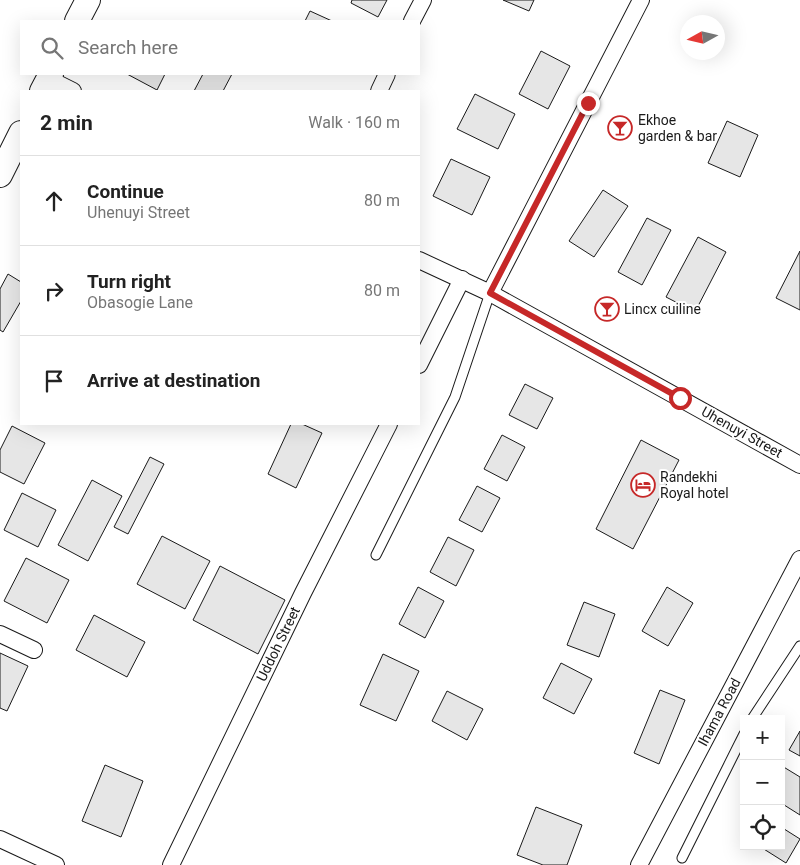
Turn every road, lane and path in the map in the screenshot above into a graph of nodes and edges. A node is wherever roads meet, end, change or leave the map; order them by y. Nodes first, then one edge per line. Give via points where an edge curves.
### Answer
1 (88, 0) edge
2 (423, 0) edge
3 (641, 0) edge
4 (78, 20) edge
5 (413, 20) edge
6 (387, 75) edge
7 (48, 81) edge
8 (70, 90) edge
9 (379, 90) edge
10 (20, 135) edge
11 (0, 174) edge
12 (420, 260) edge
13 (462, 279) junction
14 (490, 293) junction
15 (420, 363) edge
16 (388, 425) edge
17 (800, 464) edge
18 (376, 555) dead end
19 (798, 566) edge
20 (0, 634) edge
21 (800, 646) edge
22 (34, 650) dead end
23 (755, 715) edge
24 (740, 742) edge
25 (0, 840) edge
26 (682, 858) dead end
27 (56, 865) edge
28 (171, 865) edge
29 (639, 865) edge

1 - 4 street
2 - 5 street
3 - 14 street
6 - 9 street
7 - 8 street
10 - 11 street
12 - 13 street, Uhenuyi Street
13 - 14 street, Uhenuyi Street
13 - 15 street
14 - 17 street, Uhenuyi Street
14 - 18 lane via 455,397
16 - 28 street, Uddoh Street
19 - 29 street, Ihama Road
20 - 22 street
21 - 23 lane
24 - 26 lane
25 - 27 street

